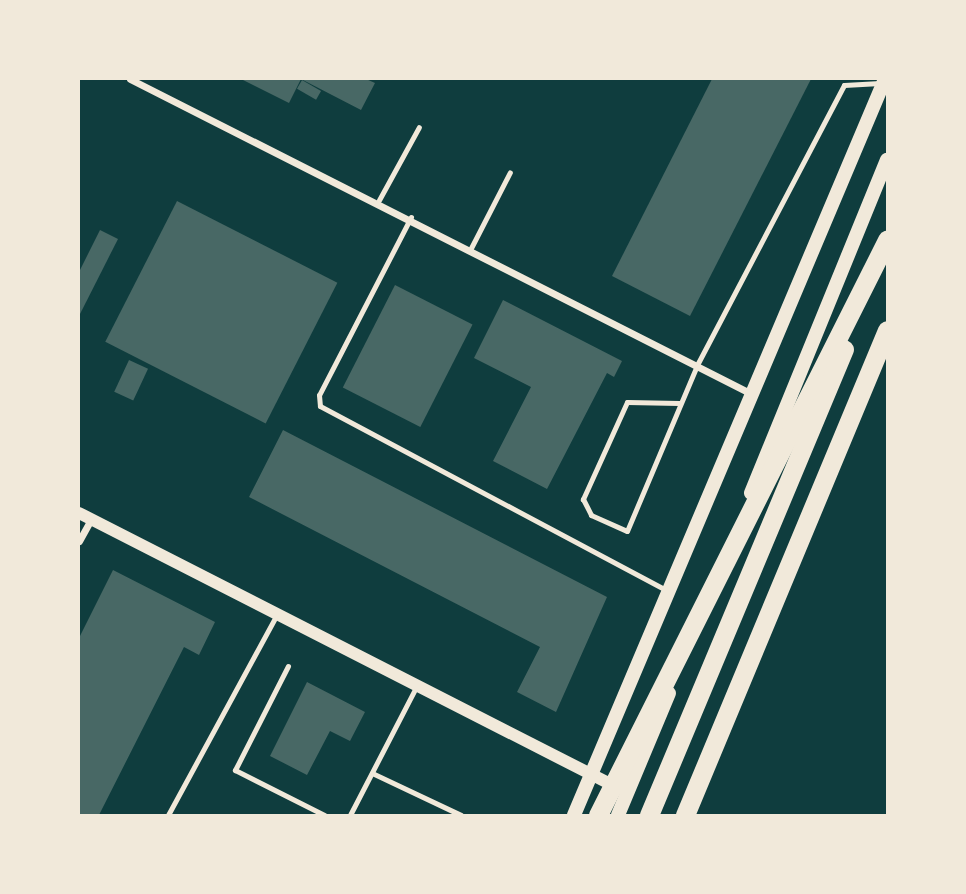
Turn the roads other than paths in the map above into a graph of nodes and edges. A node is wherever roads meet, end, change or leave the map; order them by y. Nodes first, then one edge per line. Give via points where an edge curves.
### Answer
1 (130, 79) edge
2 (884, 81) edge
3 (419, 127) dead end
4 (887, 160) edge
5 (510, 172) dead end
6 (379, 200) junction
7 (411, 217) junction
8 (887, 242) edge
9 (471, 248) junction
10 (887, 330) edge
11 (697, 365) junction
12 (750, 393) junction
13 (679, 404) junction
14 (79, 513) edge
15 (91, 519) junction
16 (79, 541) edge
17 (668, 591) junction
18 (277, 614) junction
19 (288, 666) dead end
20 (416, 687) junction
21 (372, 773) junction
22 (592, 775) junction
23 (627, 793) junction
24 (168, 815) edge
25 (324, 815) edge
26 (350, 815) edge
27 (461, 815) edge
28 (574, 815) edge
29 (598, 815) edge
30 (618, 815) edge
31 (649, 815) edge
32 (685, 815) edge

1 - 6 street
2 - 11 lane via 844,85
2 - 12 main road
3 - 6 lane
4 - 23 main road
5 - 9 lane
6 - 7 street
7 - 9 street
7 - 17 lane via 319,395 320,406
8 - 29 highway
8 - 31 highway
9 - 11 street
10 - 32 highway
11 - 12 street
11 - 13 lane
12 - 17 main road
13 - 13 lane via 627,531 591,515 583,499 627,402
14 - 15 street
15 - 16 street
15 - 18 street
17 - 22 main road
18 - 20 street
18 - 24 lane
19 - 25 lane via 235,770
20 - 21 lane
20 - 22 street
21 - 26 lane
21 - 27 lane
22 - 23 street
22 - 28 main road
23 - 30 main road

